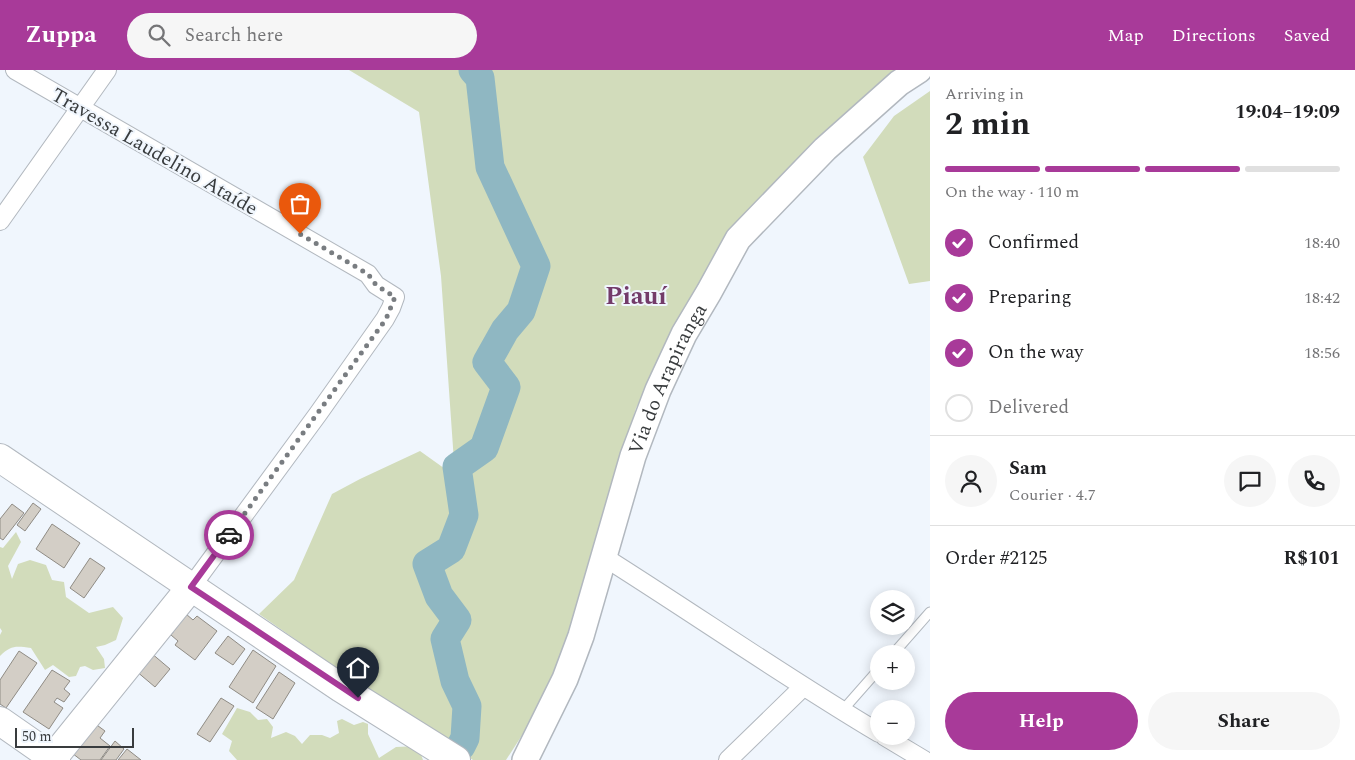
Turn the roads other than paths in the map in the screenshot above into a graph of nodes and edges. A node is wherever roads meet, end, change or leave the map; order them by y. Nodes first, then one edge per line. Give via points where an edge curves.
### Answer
1 (15, 70) edge
2 (107, 70) edge
3 (920, 70) edge
4 (80, 107) junction
5 (0, 221) edge
6 (0, 458) edge
7 (604, 557) junction
8 (191, 587) junction
9 (930, 612) edge
10 (901, 645) edge
11 (870, 679) edge
12 (803, 687) junction
13 (842, 711) junction
14 (0, 721) edge
15 (870, 728) edge
16 (899, 745) edge
17 (53, 759) edge
18 (456, 760) edge
19 (525, 760) edge
20 (728, 760) edge
21 (924, 760) edge

1 - 4 street, Travessa Laudelino Ataíde
2 - 4 street
3 - 7 street, Via do Arapiranga via 899,84 825,149 738,239 684,334 658,390 633,456
4 - 5 street
4 - 8 street, Travessa Laudelino Ataíde via 368,274 376,285 395,297 386,319
6 - 8 main road
7 - 12 street
7 - 19 street, Via do Arapiranga via 568,670
8 - 17 main road
8 - 18 main road via 341,688
9 - 10 lane
11 - 13 lane
12 - 13 street
12 - 20 street
13 - 15 street
14 - 17 main road
16 - 21 street

